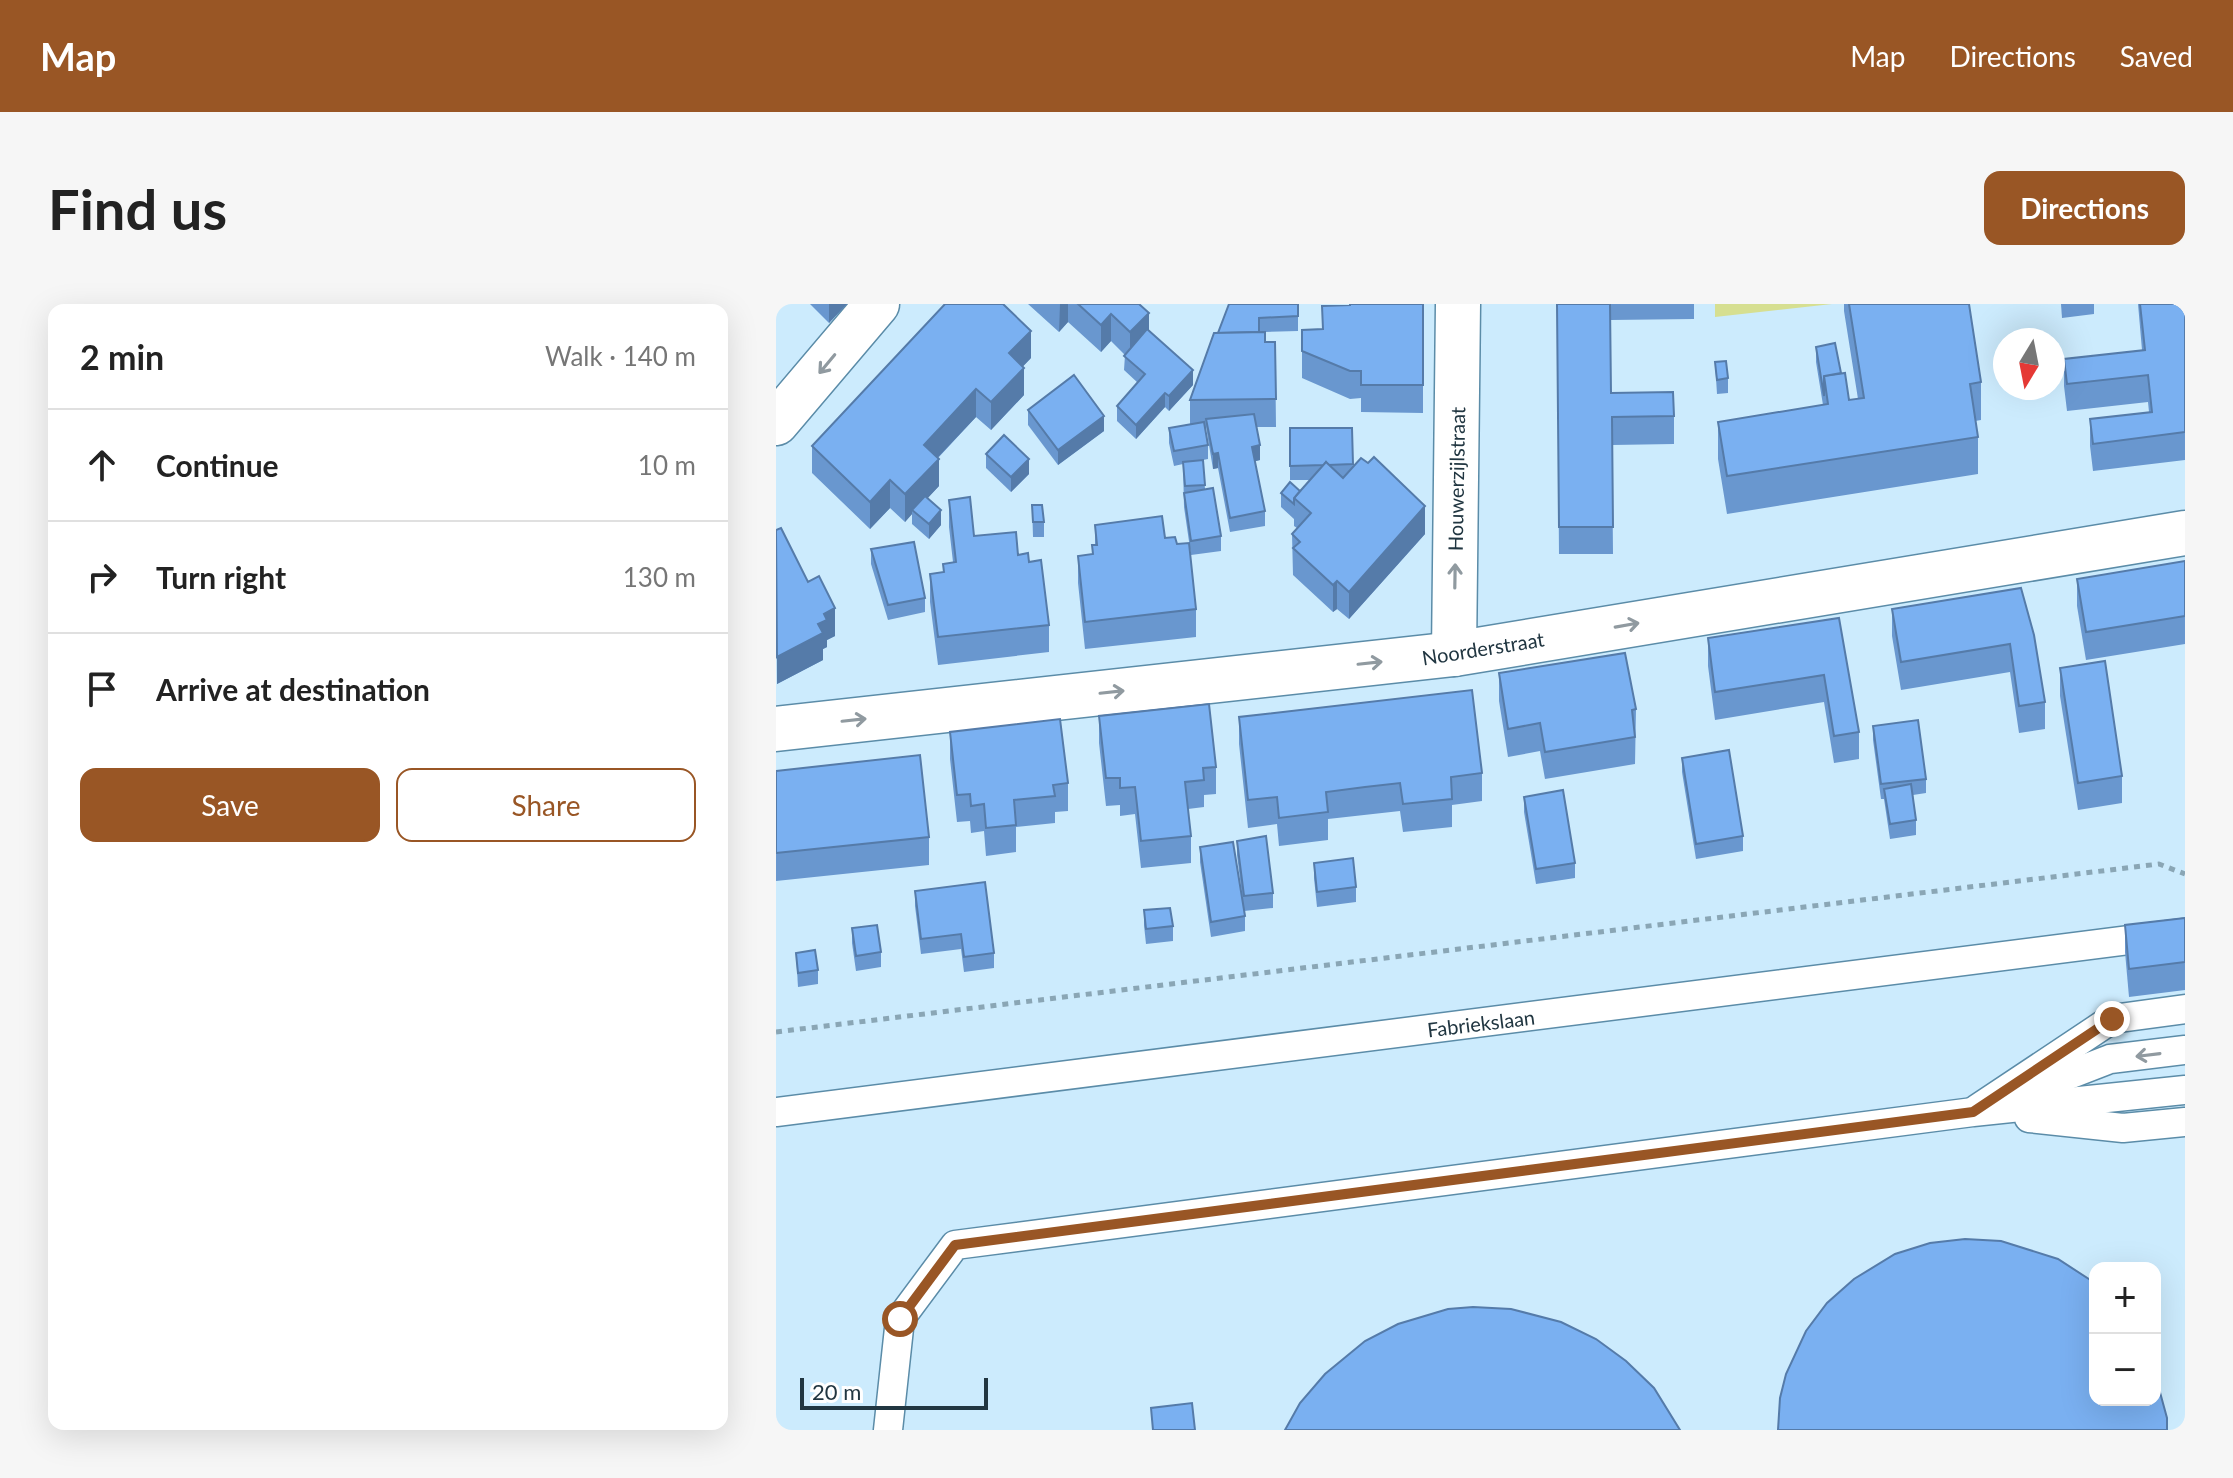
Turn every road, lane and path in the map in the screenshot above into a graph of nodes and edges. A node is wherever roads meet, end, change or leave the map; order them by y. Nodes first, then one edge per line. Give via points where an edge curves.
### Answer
1 (877, 304) edge
2 (1458, 304) edge
3 (776, 423) edge
4 (2185, 533) edge
5 (1454, 654) junction
6 (776, 729) edge
7 (2185, 874) edge
8 (2185, 933) edge
9 (2185, 1009) edge
10 (776, 1032) edge
11 (2185, 1050) edge
12 (2185, 1090) edge
13 (776, 1112) edge
14 (1973, 1112) junction
15 (2185, 1122) edge
16 (888, 1430) edge

1 -> 3 street
5 -> 2 street, Houwerzijlstraat
5 -> 4 street, Noorderstraat
6 -> 5 street, Noorderstraat
7 - 10 path via 2159,864
8 - 13 lane, Fabriekslaan
9 - 14 lane via 2112,1019
11 -> 14 lane via 2110,1059
12 - 14 lane
14 - 15 lane via 2123,1128
14 - 16 lane via 955,1245 900,1319

